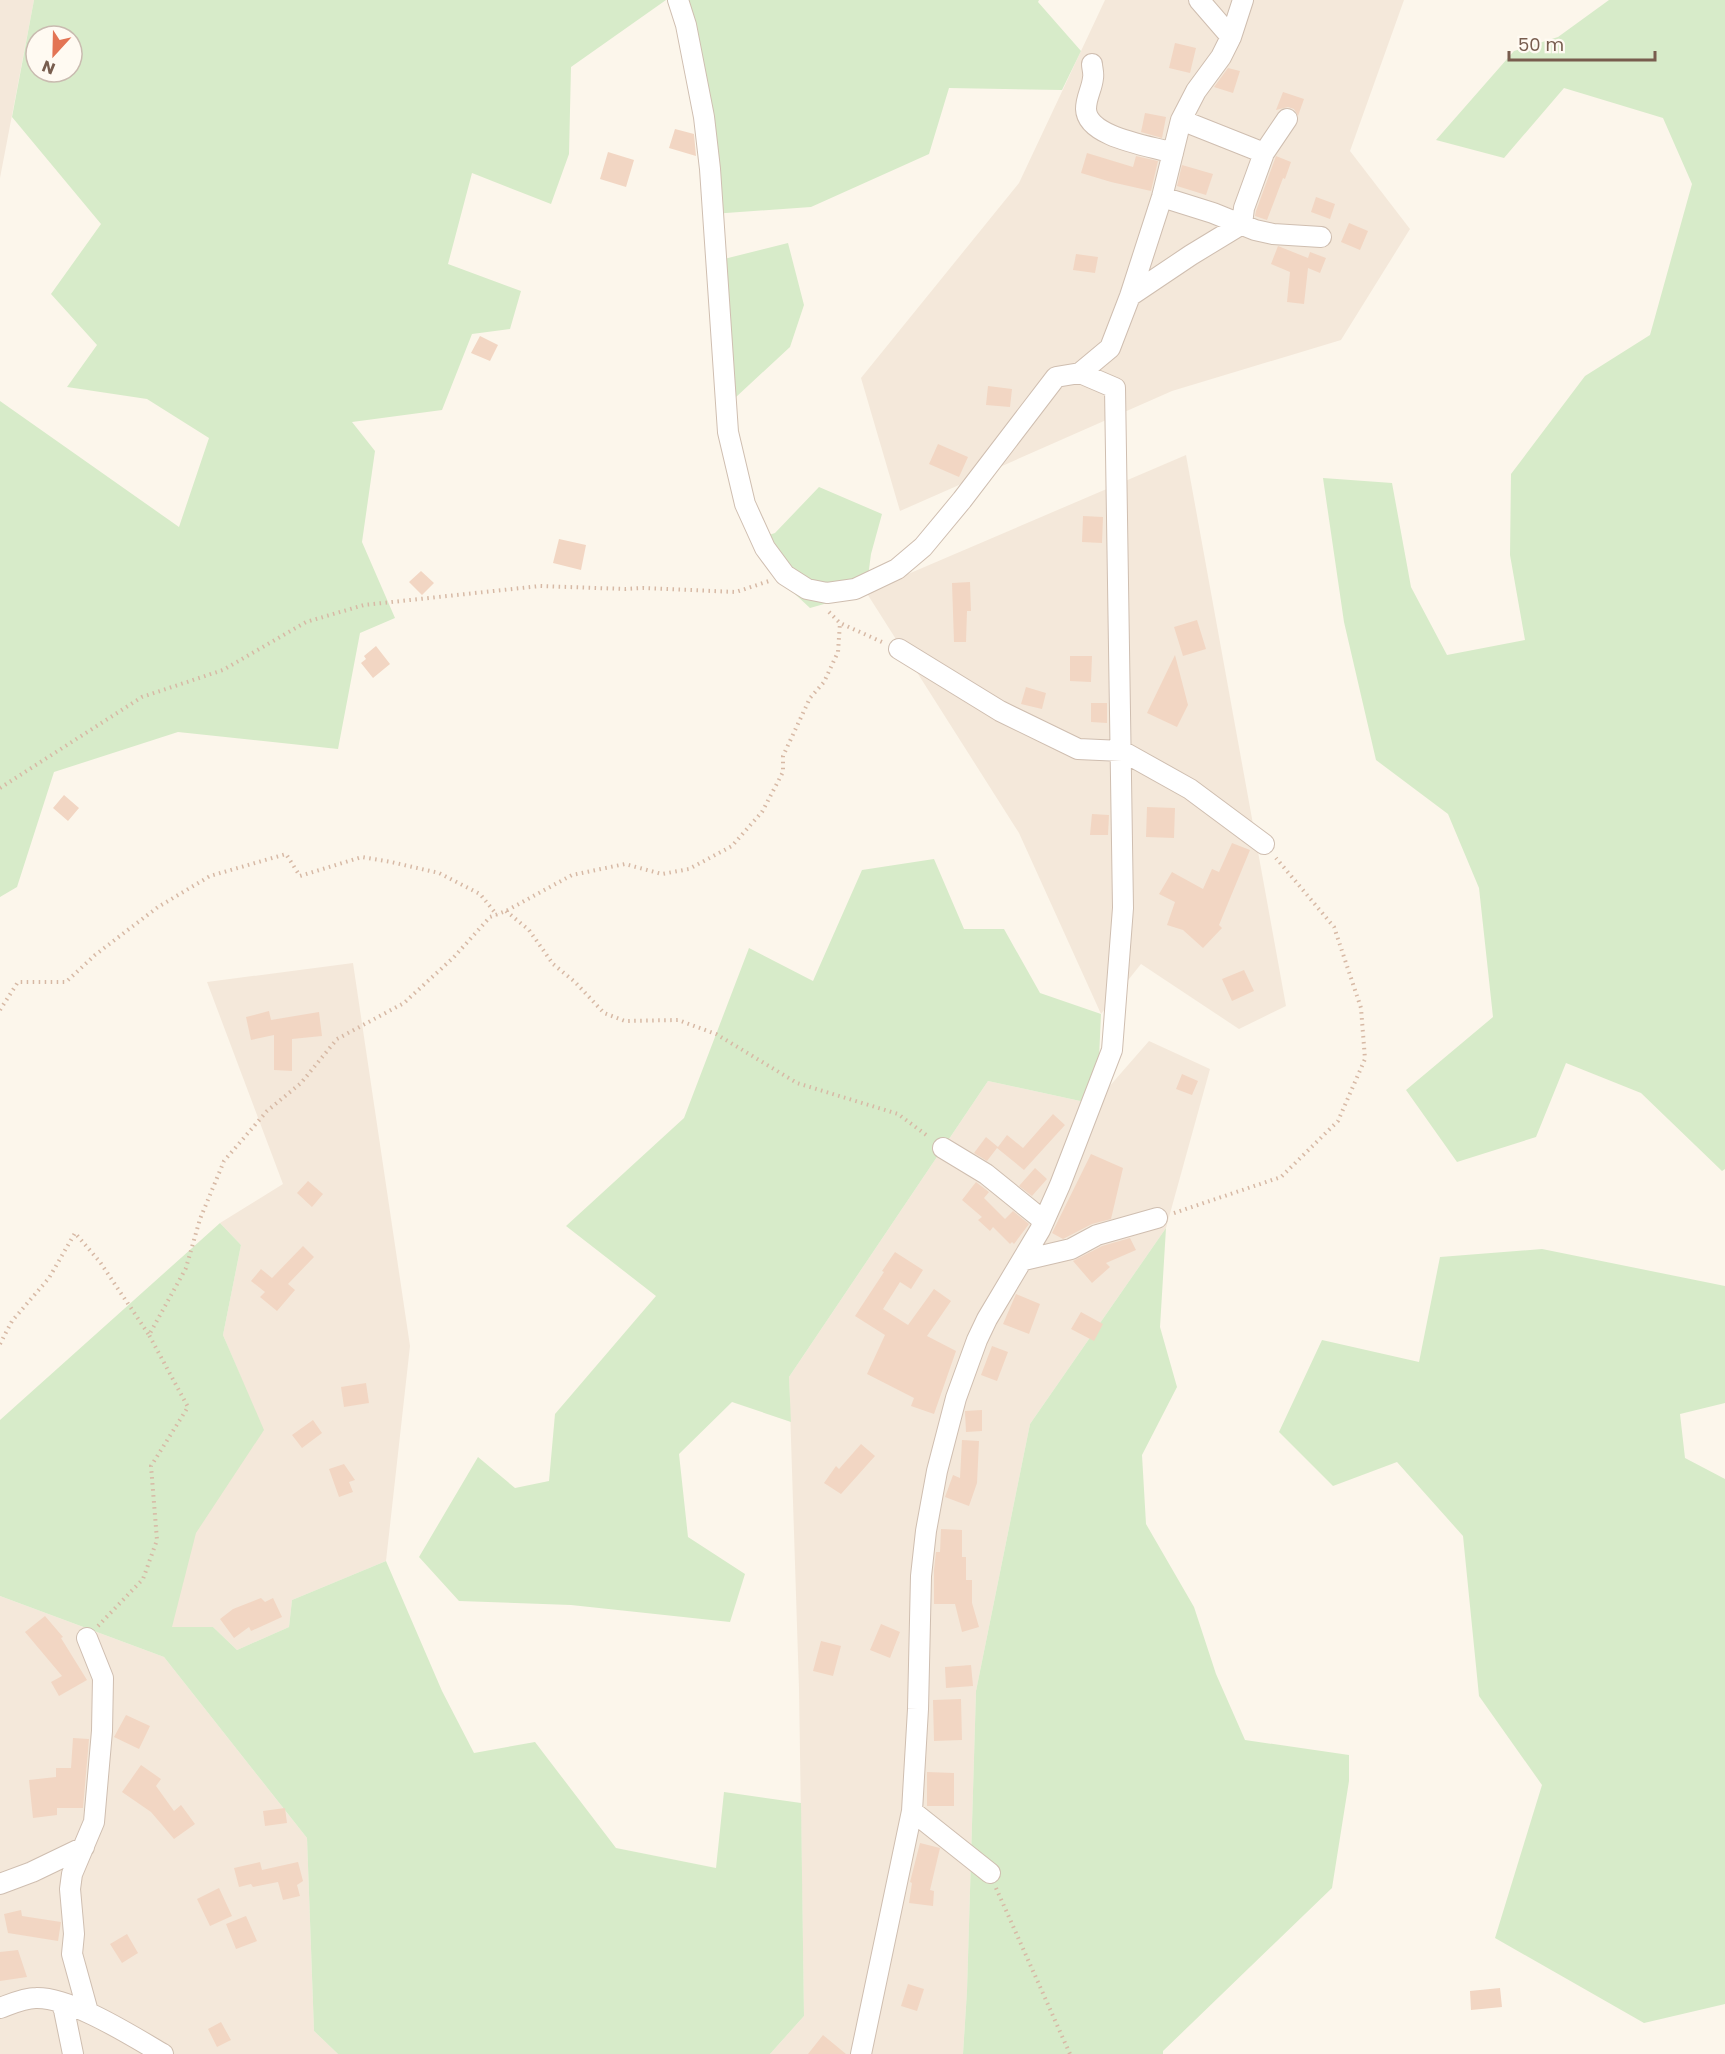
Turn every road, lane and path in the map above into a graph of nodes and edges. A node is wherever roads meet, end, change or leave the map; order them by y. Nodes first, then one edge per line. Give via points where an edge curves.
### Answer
1 (678, 0) edge
2 (1199, 0) edge
3 (1243, 0) edge
4 (1232, 37) junction
5 (1092, 64) dead end
6 (1287, 119) dead end
7 (1181, 120) junction
8 (1173, 153) junction
9 (1264, 153) junction
10 (1162, 197) junction
11 (1242, 224) junction
12 (1321, 237) dead end
13 (1130, 296) junction
14 (1080, 373) junction
15 (785, 575) junction
16 (807, 589) junction
17 (840, 623) junction
18 (899, 649) joint
19 (1122, 751) junction
20 (0, 788) edge
21 (1264, 844) joint
22 (506, 911) junction
23 (497, 915) junction
24 (0, 1010) edge
25 (943, 1148) joint
26 (1157, 1218) joint
27 (1044, 1221) junction
28 (1024, 1260) junction
29 (149, 1335) junction
30 (0, 1344) edge
31 (87, 1638) joint
32 (912, 1811) junction
33 (84, 1847) junction
34 (990, 1873) joint
35 (0, 1884) edge
36 (61, 2003) junction
37 (0, 2008) edge
38 (88, 2012) junction
39 (73, 2054) edge
40 (163, 2054) edge
41 (861, 2054) edge
42 (1070, 2054) edge

1 - 15 street via 708,148 728,432 745,504 765,548
2 - 4 street
3 - 4 street
4 - 7 street
5 - 8 street via 1094,79 1087,95 1086,112 1094,125 1110,135
6 - 9 street
7 - 8 street
7 - 9 street
8 - 10 street
9 - 11 street
10 - 11 street
10 - 13 street
11 - 12 street via 1273,234
11 - 13 street
13 - 14 street via 1110,348
14 - 16 street via 1056,377 962,500 923,546 897,569 855,589
14 - 19 street via 1115,388
15 - 16 street
15 - 20 path via 736,592 540,586 364,604 306,622 223,670 142,697
16 - 17 path
17 - 18 path
17 - 22 path via 838,652 824,682 810,698 783,756 783,772 762,812 732,846 689,869 662,874 625,864 572,875
18 - 19 street via 1000,711 1078,749
19 - 21 street via 1190,789
19 - 27 street via 1123,908 1112,1050
21 - 26 path via 1334,927 1361,1008 1365,1059 1338,1121 1281,1178
22 - 23 path
22 - 25 path via 529,930 553,964 604,1013 626,1022 678,1020 716,1034 797,1083 898,1114
23 - 24 path via 480,894 439,873 362,857 300,876 286,854 210,876 158,907 66,982 18,982
23 - 29 path via 490,917 404,1003 337,1039 301,1083 267,1111 224,1161 200,1219 186,1268
25 - 27 street via 986,1174
26 - 28 street via 1097,1235 1071,1249
27 - 28 street
28 - 32 street via 977,1340 956,1398 938,1471 921,1576
29 - 30 path via 100,1262 75,1233 49,1278 12,1321
29 - 31 path via 188,1407 151,1466 157,1540 142,1579
31 - 33 street via 103,1678 94,1822
32 - 34 street
32 - 41 street
33 - 35 street
33 - 38 street via 70,1889 72,1954
34 - 42 path
36 - 37 street via 36,1998
36 - 38 street
36 - 39 street
38 - 40 street

